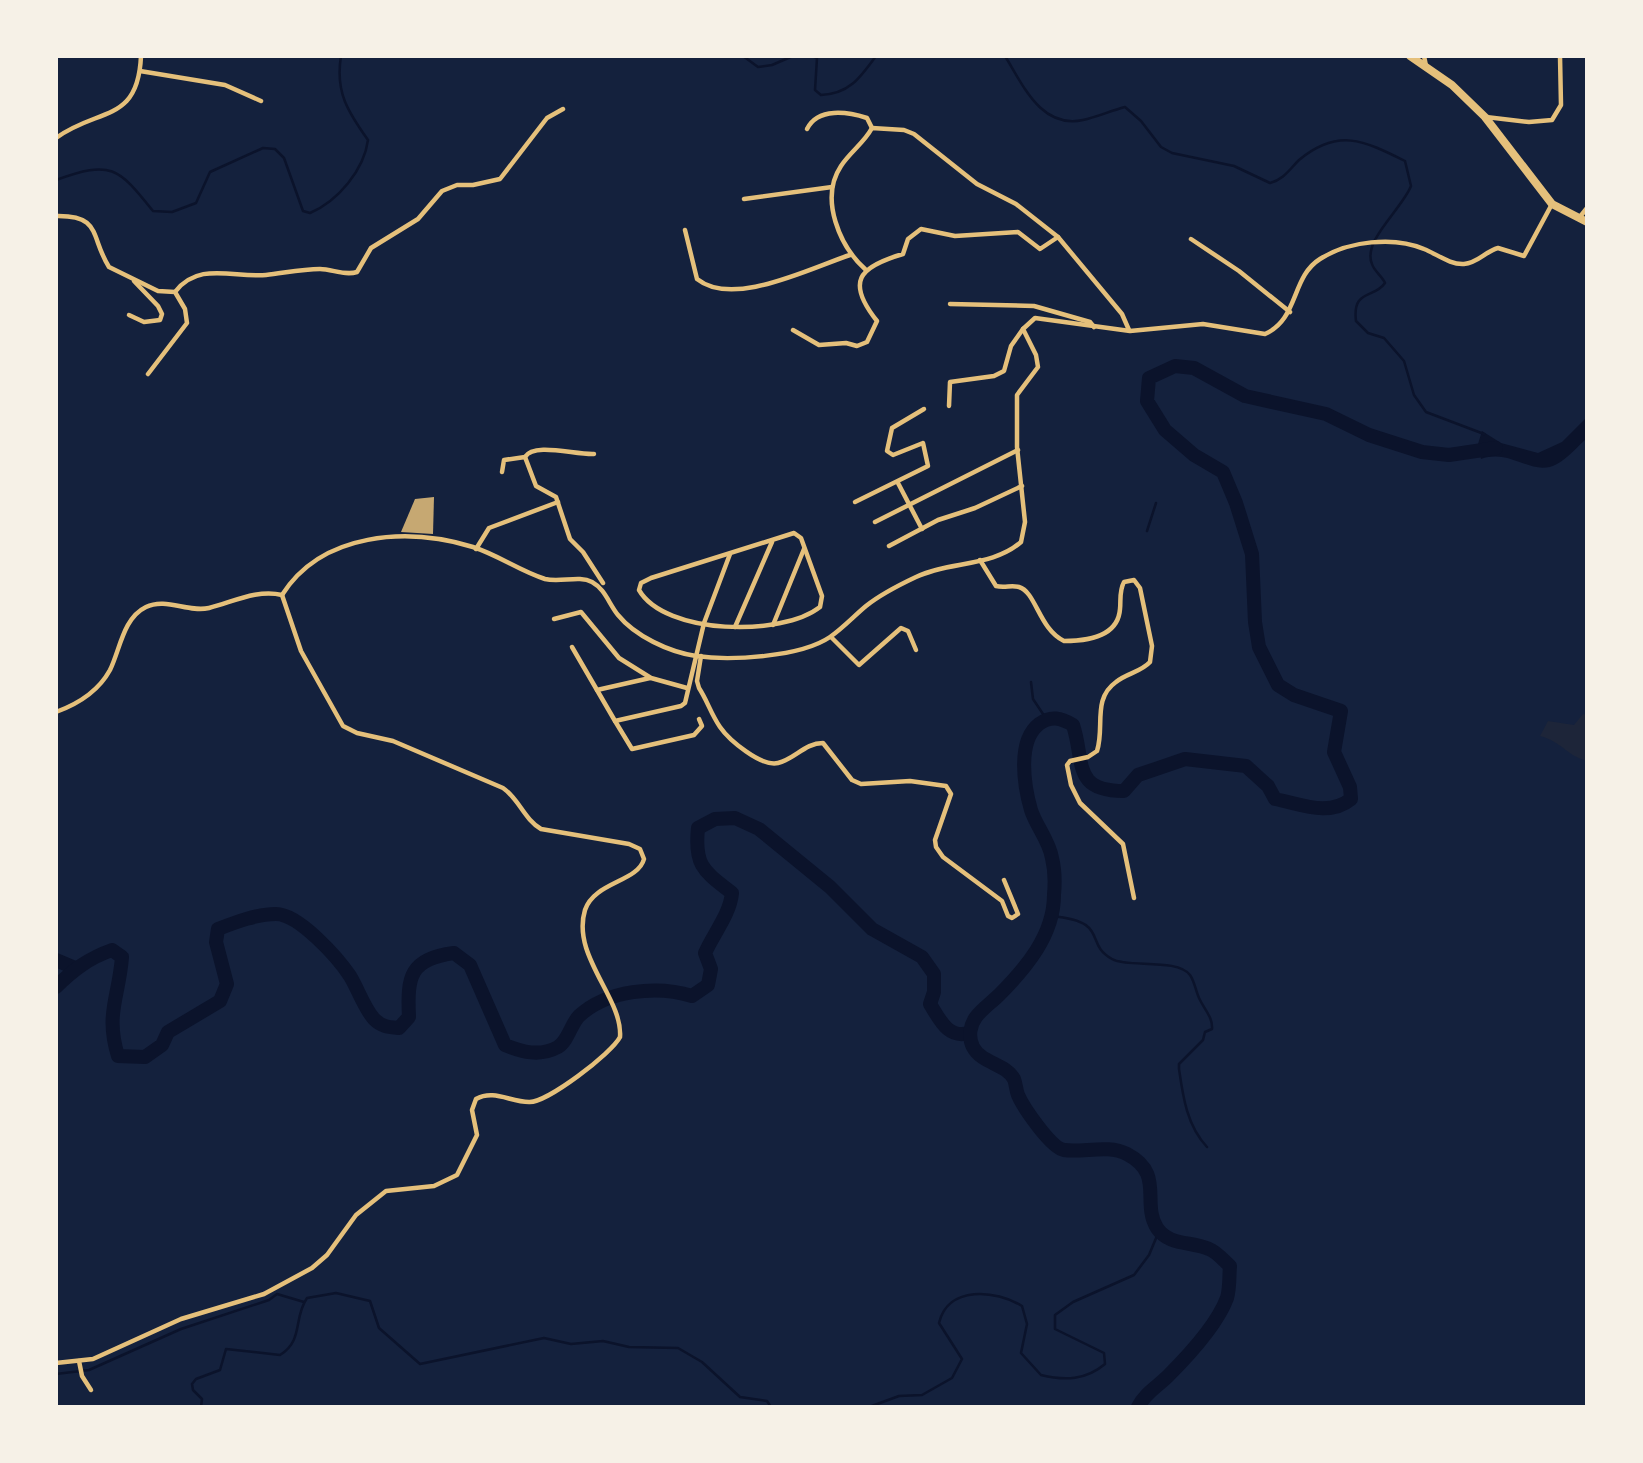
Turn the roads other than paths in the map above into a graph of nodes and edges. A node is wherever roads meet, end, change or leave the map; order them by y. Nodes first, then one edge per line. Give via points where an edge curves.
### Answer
1 (141, 56) edge
2 (1410, 56) edge
3 (1424, 56) edge
4 (1560, 56) edge
5 (1426, 67) junction
6 (140, 71) junction
7 (261, 102) dead end
8 (563, 109) dead end
9 (1485, 117) junction
10 (872, 128) junction
11 (807, 129) dead end
12 (56, 138) edge
13 (832, 187) junction
14 (744, 199) dead end
15 (1552, 204) junction
16 (1587, 208) edge
17 (56, 216) edge
18 (1583, 220) edge
19 (685, 230) dead end
20 (1058, 237) junction
21 (1191, 239) dead end
22 (850, 255) junction
23 (866, 270) junction
24 (133, 281) junction
25 (175, 292) junction
26 (950, 304) dead end
27 (1290, 312) junction
28 (129, 316) dead end
29 (1094, 327) junction
30 (1023, 329) junction
31 (793, 330) dead end
32 (1130, 331) junction
33 (149, 374) dead end
34 (949, 406) dead end
35 (924, 409) dead end
36 (1018, 450) junction
37 (594, 454) dead end
38 (524, 457) junction
39 (502, 472) dead end
40 (898, 483) junction
41 (1022, 486) junction
42 (558, 502) junction
43 (855, 502) dead end
44 (910, 506) junction
45 (875, 522) dead end
46 (922, 529) junction
47 (772, 541) junction
48 (889, 546) dead end
49 (476, 548) junction
50 (804, 548) junction
51 (730, 553) junction
52 (980, 560) junction
53 (603, 583) dead end
54 (282, 595) junction
55 (554, 620) dead end
56 (704, 623) junction
57 (773, 625) junction
58 (735, 627) junction
59 (831, 637) junction
60 (572, 647) dead end
61 (916, 650) dead end
62 (699, 656) junction
63 (651, 678) junction
64 (687, 688) junction
65 (597, 690) junction
66 (56, 712) edge
67 (699, 719) dead end
68 (615, 721) junction
69 (1004, 880) dead end
70 (1134, 898) dead end
71 (79, 1361) junction
72 (56, 1363) edge
73 (91, 1390) dead end

1 - 6 street
2 - 5 highway
3 - 5 street
4 - 9 street via 1561,105 1552,120
5 - 9 highway
6 - 7 street via 225,85
6 - 12 street via 137,86 119,110
8 - 25 street via 547,118 500,179 442,191 418,219 371,248 357,272 218,272 189,278
9 - 15 highway
10 - 11 street via 867,118 837,113 820,116
10 - 13 street via 840,168
10 - 20 street via 915,134 977,184 1016,204
13 - 14 street
13 - 22 street via 839,234
15 - 18 highway
15 - 27 street via 1524,256 1498,248 1478,260 1458,264 1421,247 1378,243 1330,254 1311,266
16 - 18 street
17 - 24 street via 77,216 88,223 109,267
19 - 22 street via 697,279 726,291 765,284
20 - 23 street via 1041,249 1018,232 955,236 921,229 908,239 903,254
20 - 32 street via 1122,314
21 - 27 street
22 - 23 street
23 - 31 street via 860,298 877,321 867,342 819,345
24 - 25 street
24 - 28 street via 162,314 152,323
25 - 33 street via 187,323
26 - 29 street via 1041,307
27 - 32 street via 1265,334 1203,324
29 - 30 street via 1035,318
29 - 32 street
30 - 34 street via 1011,346 1004,371 949,384
30 - 36 street via 1038,367 1017,395
35 - 40 street via 892,428 889,454 923,443 929,463
36 - 41 street
36 - 44 street
37 - 38 street via 533,448
38 - 39 street via 503,460
38 - 42 street via 538,488
40 - 43 street
40 - 44 street
41 - 46 street
41 - 52 street via 1025,522 1021,542 1007,552
42 - 49 street via 489,528
42 - 53 street via 570,539
44 - 45 street
44 - 46 street
46 - 48 street
47 - 50 street via 796,533
47 - 51 street
47 - 58 street
49 - 54 street via 397,535 365,538 309,565
49 - 62 street via 546,579 588,580 604,593 629,627 657,643
50 - 57 street
50 - 57 street via 822,601 812,613
51 - 56 street
51 - 56 street via 639,586 643,596 661,610
52 - 59 street via 908,581 869,604
52 - 70 street via 996,586 1020,587 1028,593 1046,628 1064,641 1106,634 1120,613 1124,582 1134,580 1140,588 1153,656 1145,667 1107,691 1100,709 1097,751 1067,765 1071,785 1088,813 1123,844
54 - 66 street via 251,596 206,609 156,603 140,611 125,631 106,677 85,699
54 - 71 street via 300,651 343,726 393,741 503,788 541,829 640,849 644,859 640,868 599,891 584,914 583,935 591,962 620,1033 617,1042 552,1096 529,1102 494,1094 476,1099 472,1110 475,1143 464,1167 451,1180 435,1186 386,1191 356,1216 321,1262 264,1294 181,1319 93,1360
55 - 63 street via 581,612 619,658
56 - 58 street
56 - 62 street
57 - 58 street
59 - 61 street via 859,665 901,628 908,631
59 - 62 street via 807,648 773,654
60 - 65 street
62 - 64 street
62 - 69 street via 699,688 721,729 752,756 778,763 823,743 852,780 861,784 910,781 946,786 951,794 935,840 939,853 1002,901 1012,918 1017,909
63 - 64 street
63 - 65 street
64 - 68 street via 681,706
65 - 68 street
67 - 68 street via 702,726 694,735 632,749
71 - 72 street
71 - 73 street

